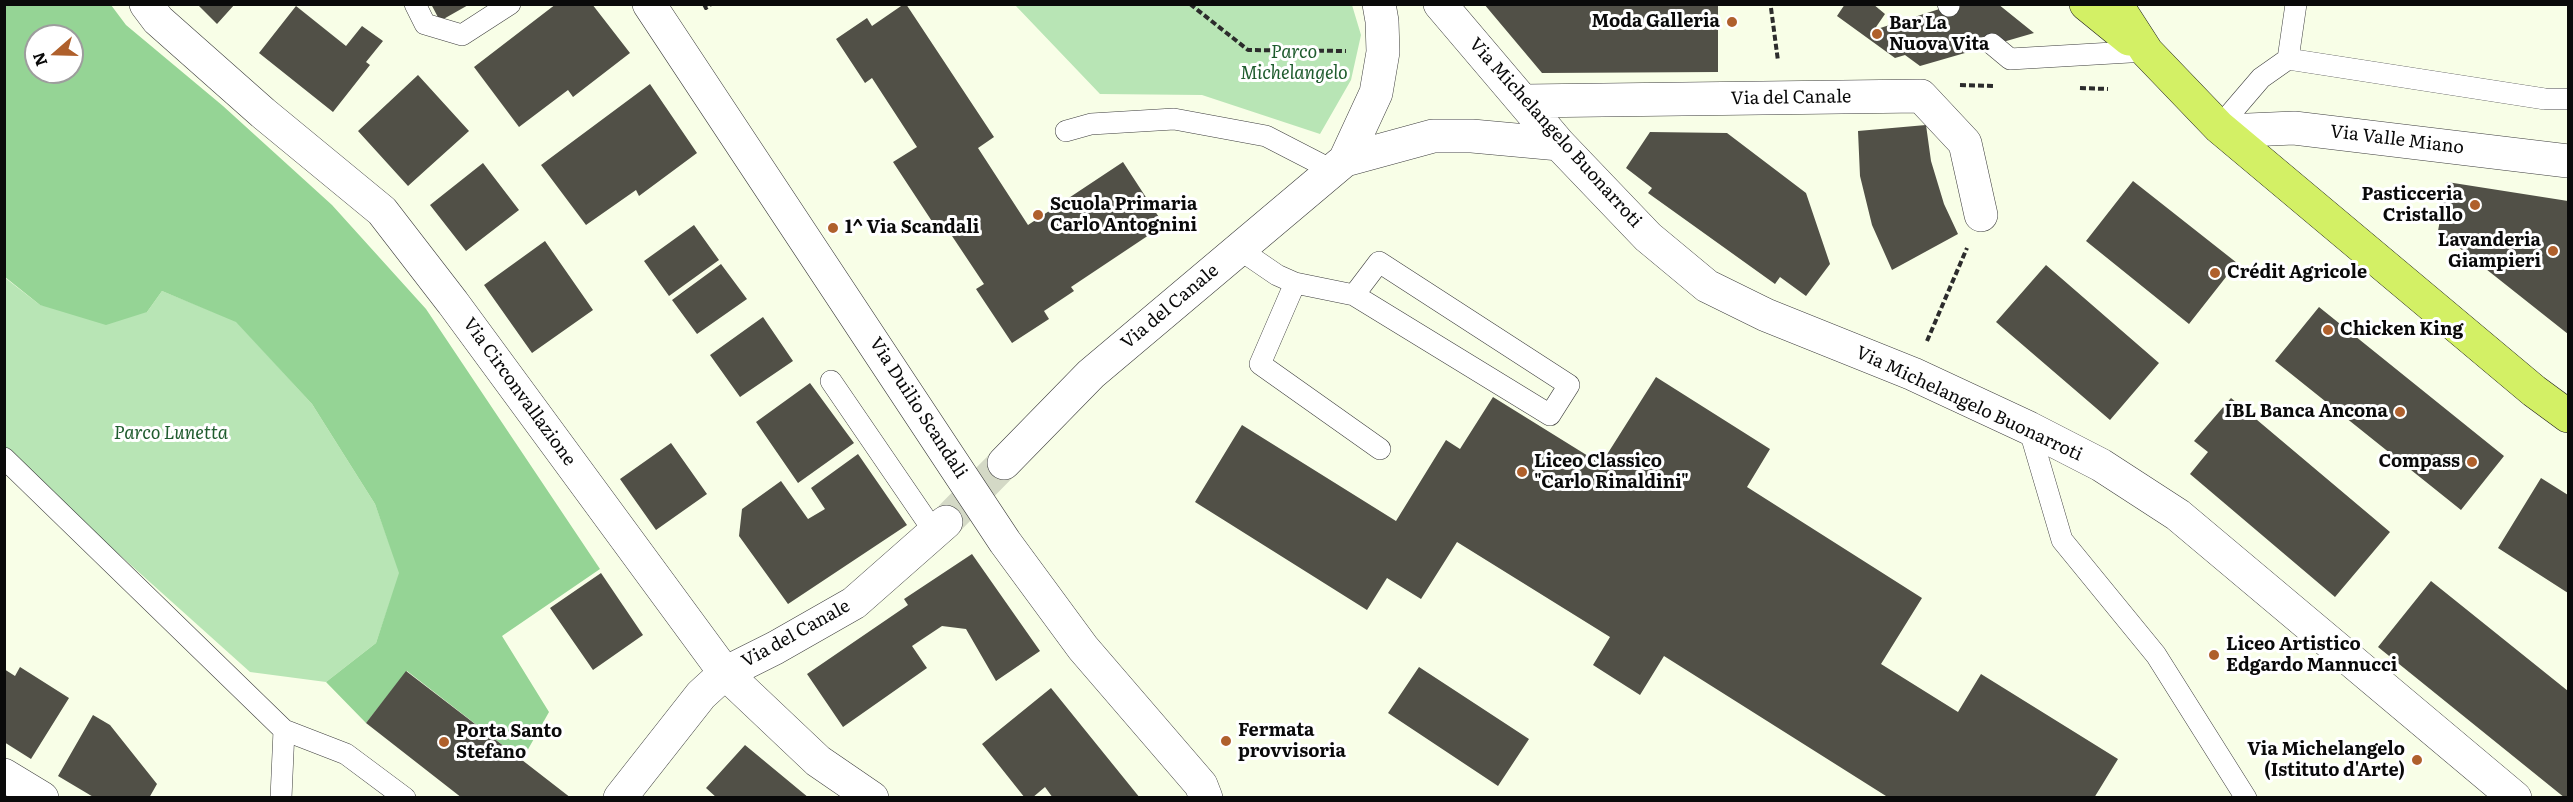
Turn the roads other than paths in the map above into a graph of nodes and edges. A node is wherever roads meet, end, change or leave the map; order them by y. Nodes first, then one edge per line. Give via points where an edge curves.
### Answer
1 (146, 4) edge
2 (416, 4) edge
3 (510, 4) edge
4 (649, 4) edge
5 (1379, 4) edge
6 (1440, 4) edge
7 (2086, 4) edge
8 (2116, 4) edge
9 (2133, 4) edge
10 (2296, 4) edge
11 (1992, 44) dead end
12 (2147, 52) junction
13 (2288, 59) junction
14 (2568, 99) edge
15 (1524, 101) junction
16 (2222, 129) junction
17 (1066, 130) dead end
18 (1559, 144) junction
19 (2568, 161) edge
20 (1338, 165) junction
21 (1981, 215) road end
22 (1239, 249) junction
23 (1295, 283) junction
24 (1354, 295) junction
25 (831, 381) dead end
26 (2568, 416) edge
27 (2029, 428) junction
28 (1380, 449) dead end
29 (4, 458) edge
30 (1004, 463) tunnel mouth
31 (941, 527) joint
32 (726, 673) junction
33 (284, 730) junction
34 (4, 775) edge
35 (42, 798) edge
36 (281, 798) edge
37 (405, 798) edge
38 (620, 798) edge
39 (872, 798) edge
40 (1206, 798) edge
41 (2246, 798) edge
42 (2515, 798) edge

1 - 32 street, Via Circonvallazione via 158,20 382,211
2 - 3 lane via 425,24 462,35
4 - 40 street, Via Duilio Scandali via 1005,542 1083,648 1201,784
5 - 20 street, Via del Canale via 1383,52 1376,93
6 - 15 street, Via Michelangelo Buonarroti
7 - 12 main road
8 - 12 main road
9 - 12 lane
10 - 13 lane
11 - 12 lane via 2010,59
12 - 16 main road
13 - 14 lane via 2545,99
13 - 16 lane via 2261,78
15 - 18 street, Via Michelangelo Buonarroti
15 - 21 street, Via del Canale via 1921,96 1965,143
16 - 19 street, Via Valle Miano via 2294,128
16 - 26 main road
17 - 20 lane via 1090,124 1174,119 1266,136
18 - 20 street, Via del Canale via 1432,136
18 - 27 street, Via Michelangelo Buonarroti via 1648,237 1707,286
20 - 22 street, Via del Canale
22 - 23 lane
22 - 30 street, Via del Canale via 1091,374
23 - 24 lane
23 - 28 lane via 1260,364
24 - 24 lane via 1550,415 1569,385 1379,262
25 - 31 lane
27 - 41 lane via 2062,540 2156,655
27 - 42 street, Via Michelangelo Buonarroti via 2101,465 2178,515
29 - 33 lane
31 - 32 street, Via del Canale via 854,603
32 - 38 street, Via del Canale via 701,695
32 - 39 street, Via Circonvallazione via 818,761
33 - 36 lane
33 - 37 lane via 346,754
34 - 35 street

